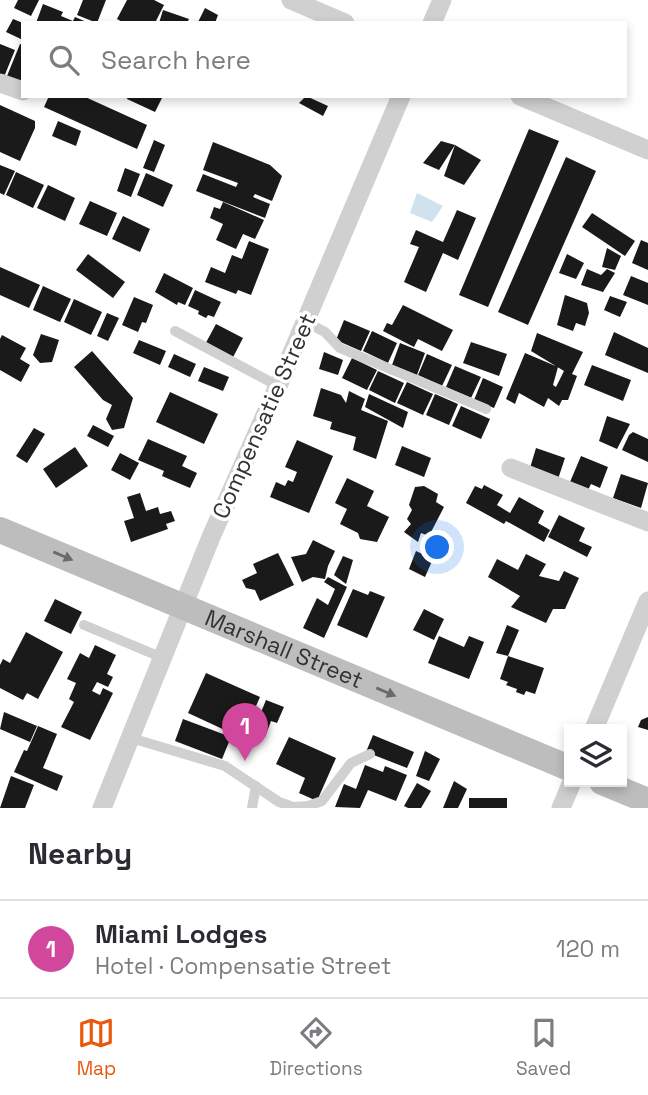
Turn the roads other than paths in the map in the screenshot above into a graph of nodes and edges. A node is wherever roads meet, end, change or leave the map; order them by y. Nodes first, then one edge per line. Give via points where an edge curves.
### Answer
1 (291, 0) edge
2 (442, 0) edge
3 (340, 21) edge
4 (433, 21) edge
5 (0, 83) edge
6 (21, 89) edge
7 (400, 98) edge
8 (525, 98) edge
9 (648, 150) edge
10 (306, 322) junction
11 (174, 331) dead end
12 (278, 386) junction
13 (486, 409) dead end
14 (511, 468) dead end
15 (648, 522) edge
16 (0, 530) edge
17 (648, 601) edge
18 (183, 607) junction
19 (84, 625) dead end
20 (163, 658) junction
21 (596, 724) edge
22 (131, 738) junction
23 (370, 754) dead end
24 (564, 766) edge
25 (256, 786) junction
26 (570, 787) edge
27 (614, 787) edge
28 (648, 801) edge
29 (308, 807) edge
30 (102, 808) edge
31 (252, 808) edge
32 (561, 808) edge

1 - 3 street
2 - 4 street
5 - 6 street
7 - 10 street, Compensatie Street
8 - 9 street
10 - 12 street, Compensatie Street
10 - 13 lane via 325,332 340,348
11 - 12 lane
12 - 18 street, Compensatie Street
14 - 15 street
16 -> 18 street, Marshall Street
17 - 21 street
18 - 20 street, Compensatie Street
18 -> 24 street, Marshall Street
19 - 20 lane
20 - 22 street, Compensatie Street
22 - 25 lane via 225,766
22 - 30 street, Compensatie Street
23 - 29 lane via 351,763 327,797
25 - 29 lane via 283,805
25 - 31 lane
26 - 32 street
27 - 28 street

